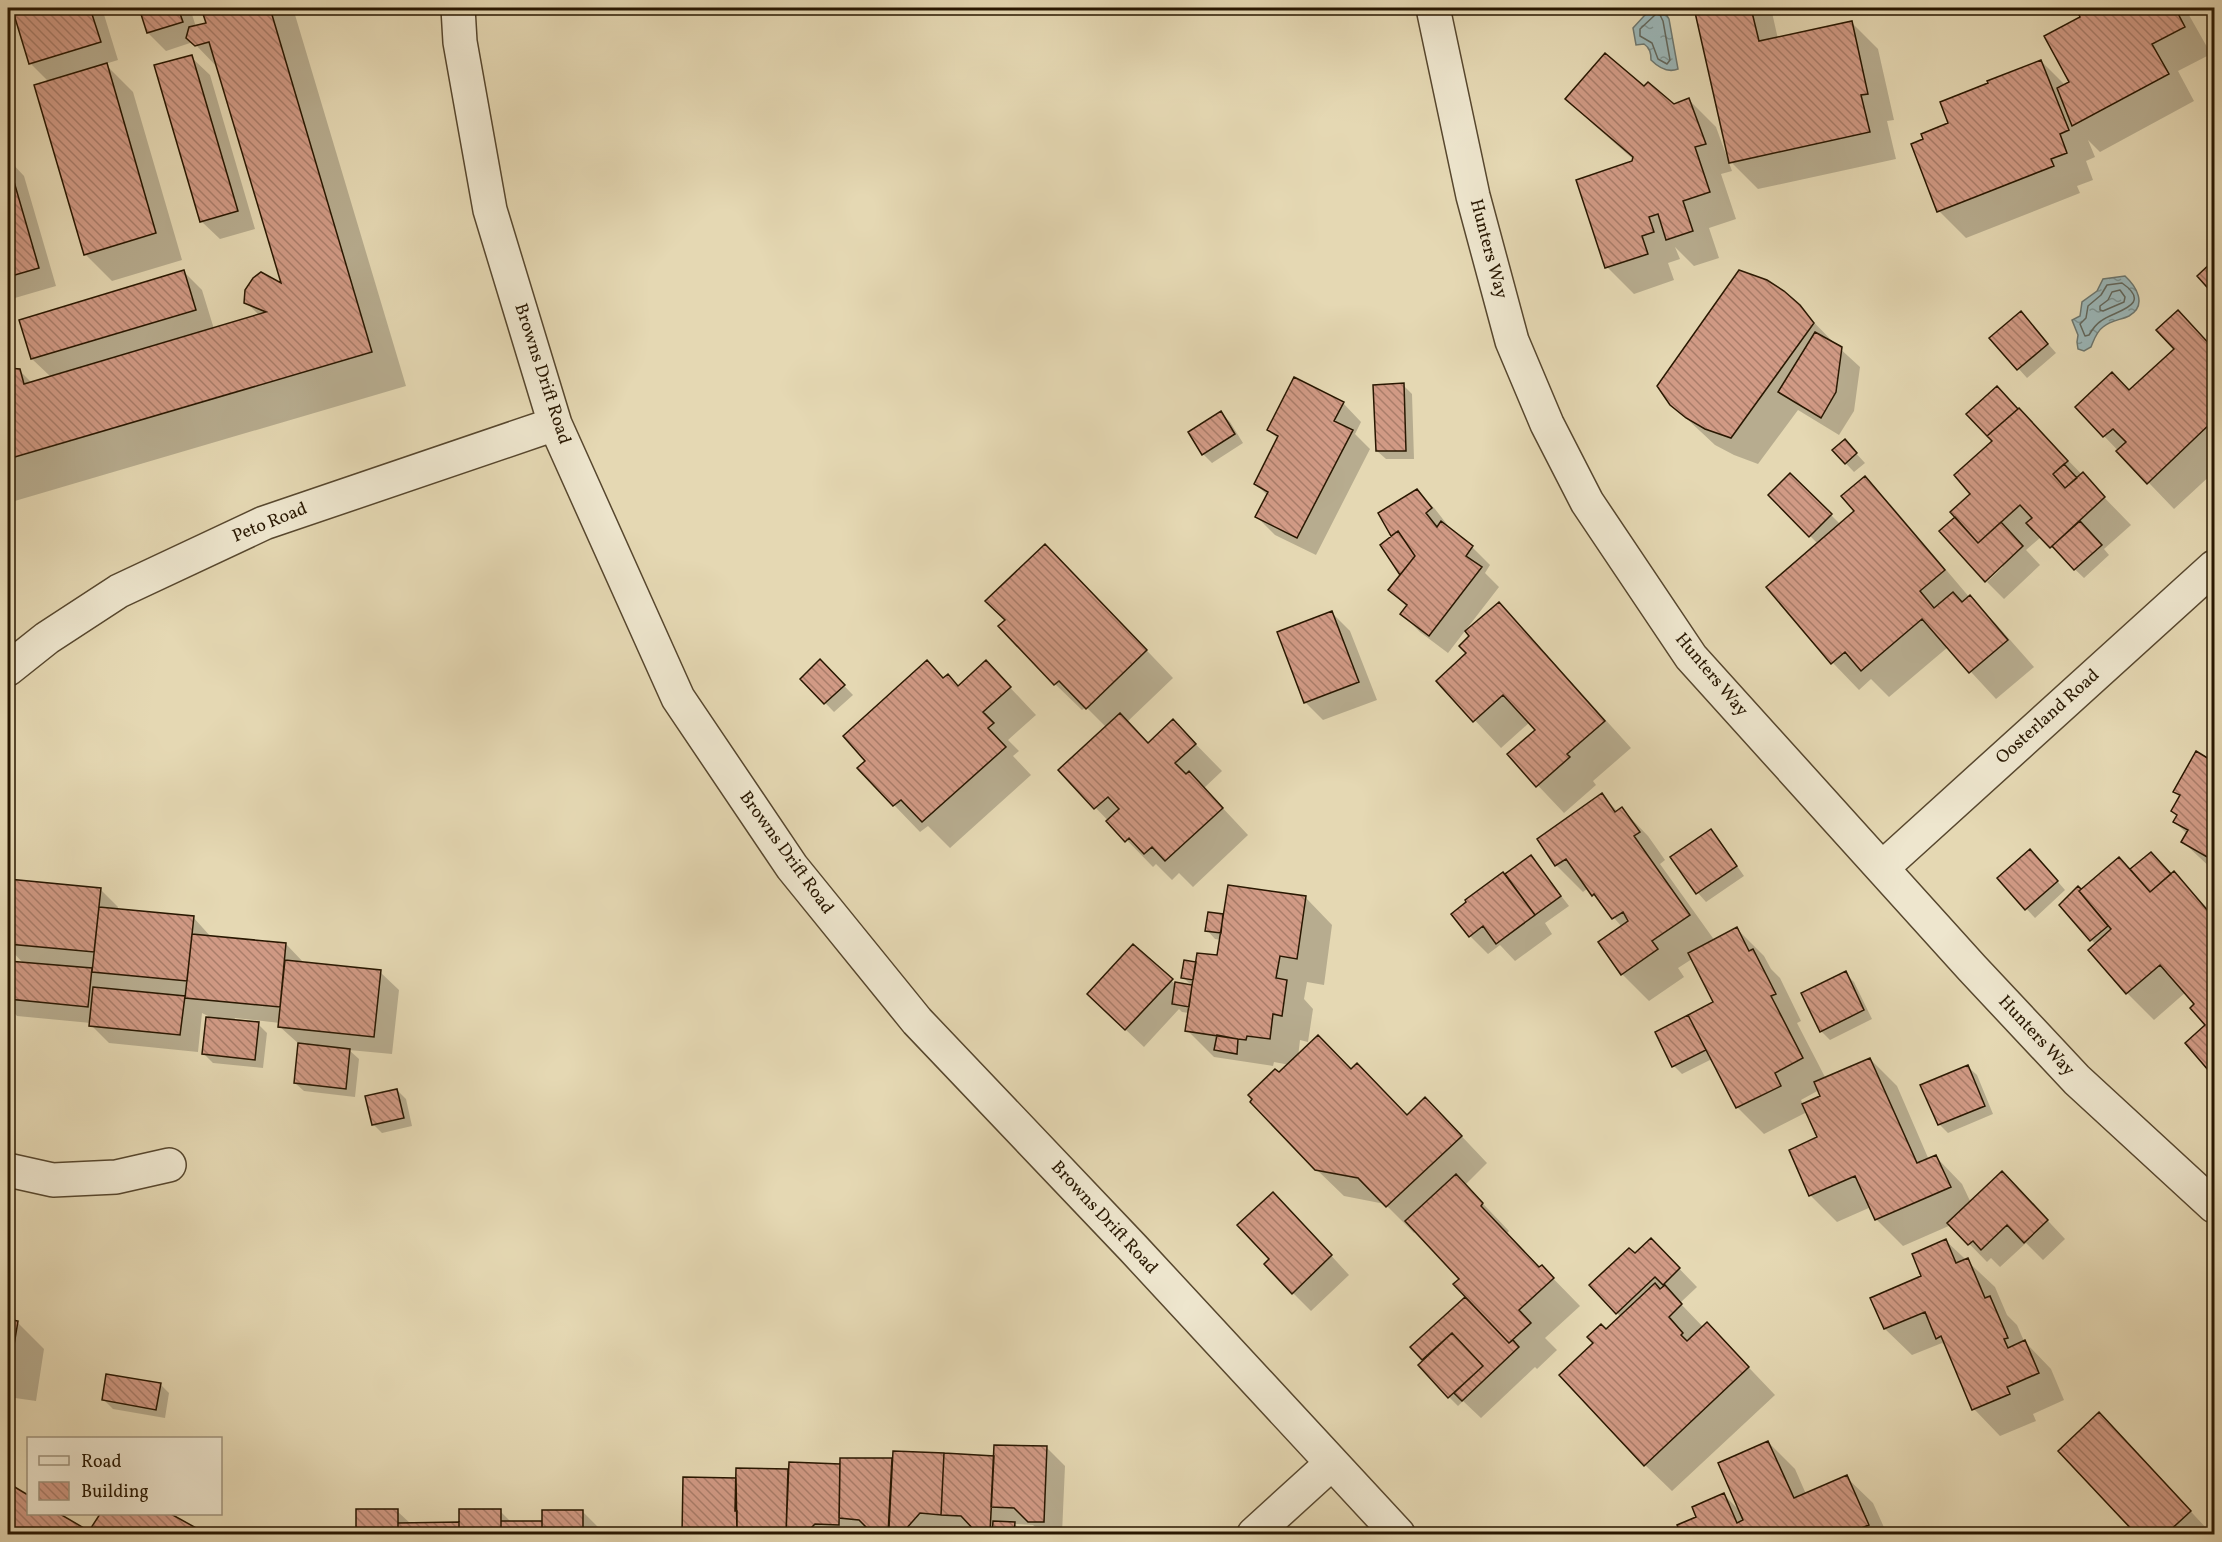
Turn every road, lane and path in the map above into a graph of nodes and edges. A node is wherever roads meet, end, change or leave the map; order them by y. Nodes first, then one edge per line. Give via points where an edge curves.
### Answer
1 (458, 8) edge
2 (1433, 8) edge
3 (555, 424) junction
4 (2214, 567) edge
5 (8, 669) edge
6 (1882, 868) junction
7 (169, 1165) dead end
8 (8, 1170) edge
9 (2214, 1206) edge
10 (1332, 1463) junction
11 (1254, 1534) edge
12 (1398, 1534) edge

1 - 3 street, Browns Drift Road via 460,42 490,210
2 - 6 street, Hunters Way via 1473,196 1512,341 1587,502 1691,657
3 - 5 street, Peto Road via 264,523 120,591 47,638
3 - 10 street, Browns Drift Road via 678,698 792,867 917,1021
4 - 6 street, Oosterland Road
6 - 9 street, Hunters Way via 2077,1080
7 - 8 street via 116,1177 53,1180
10 - 11 street
10 - 12 street, Browns Drift Road

